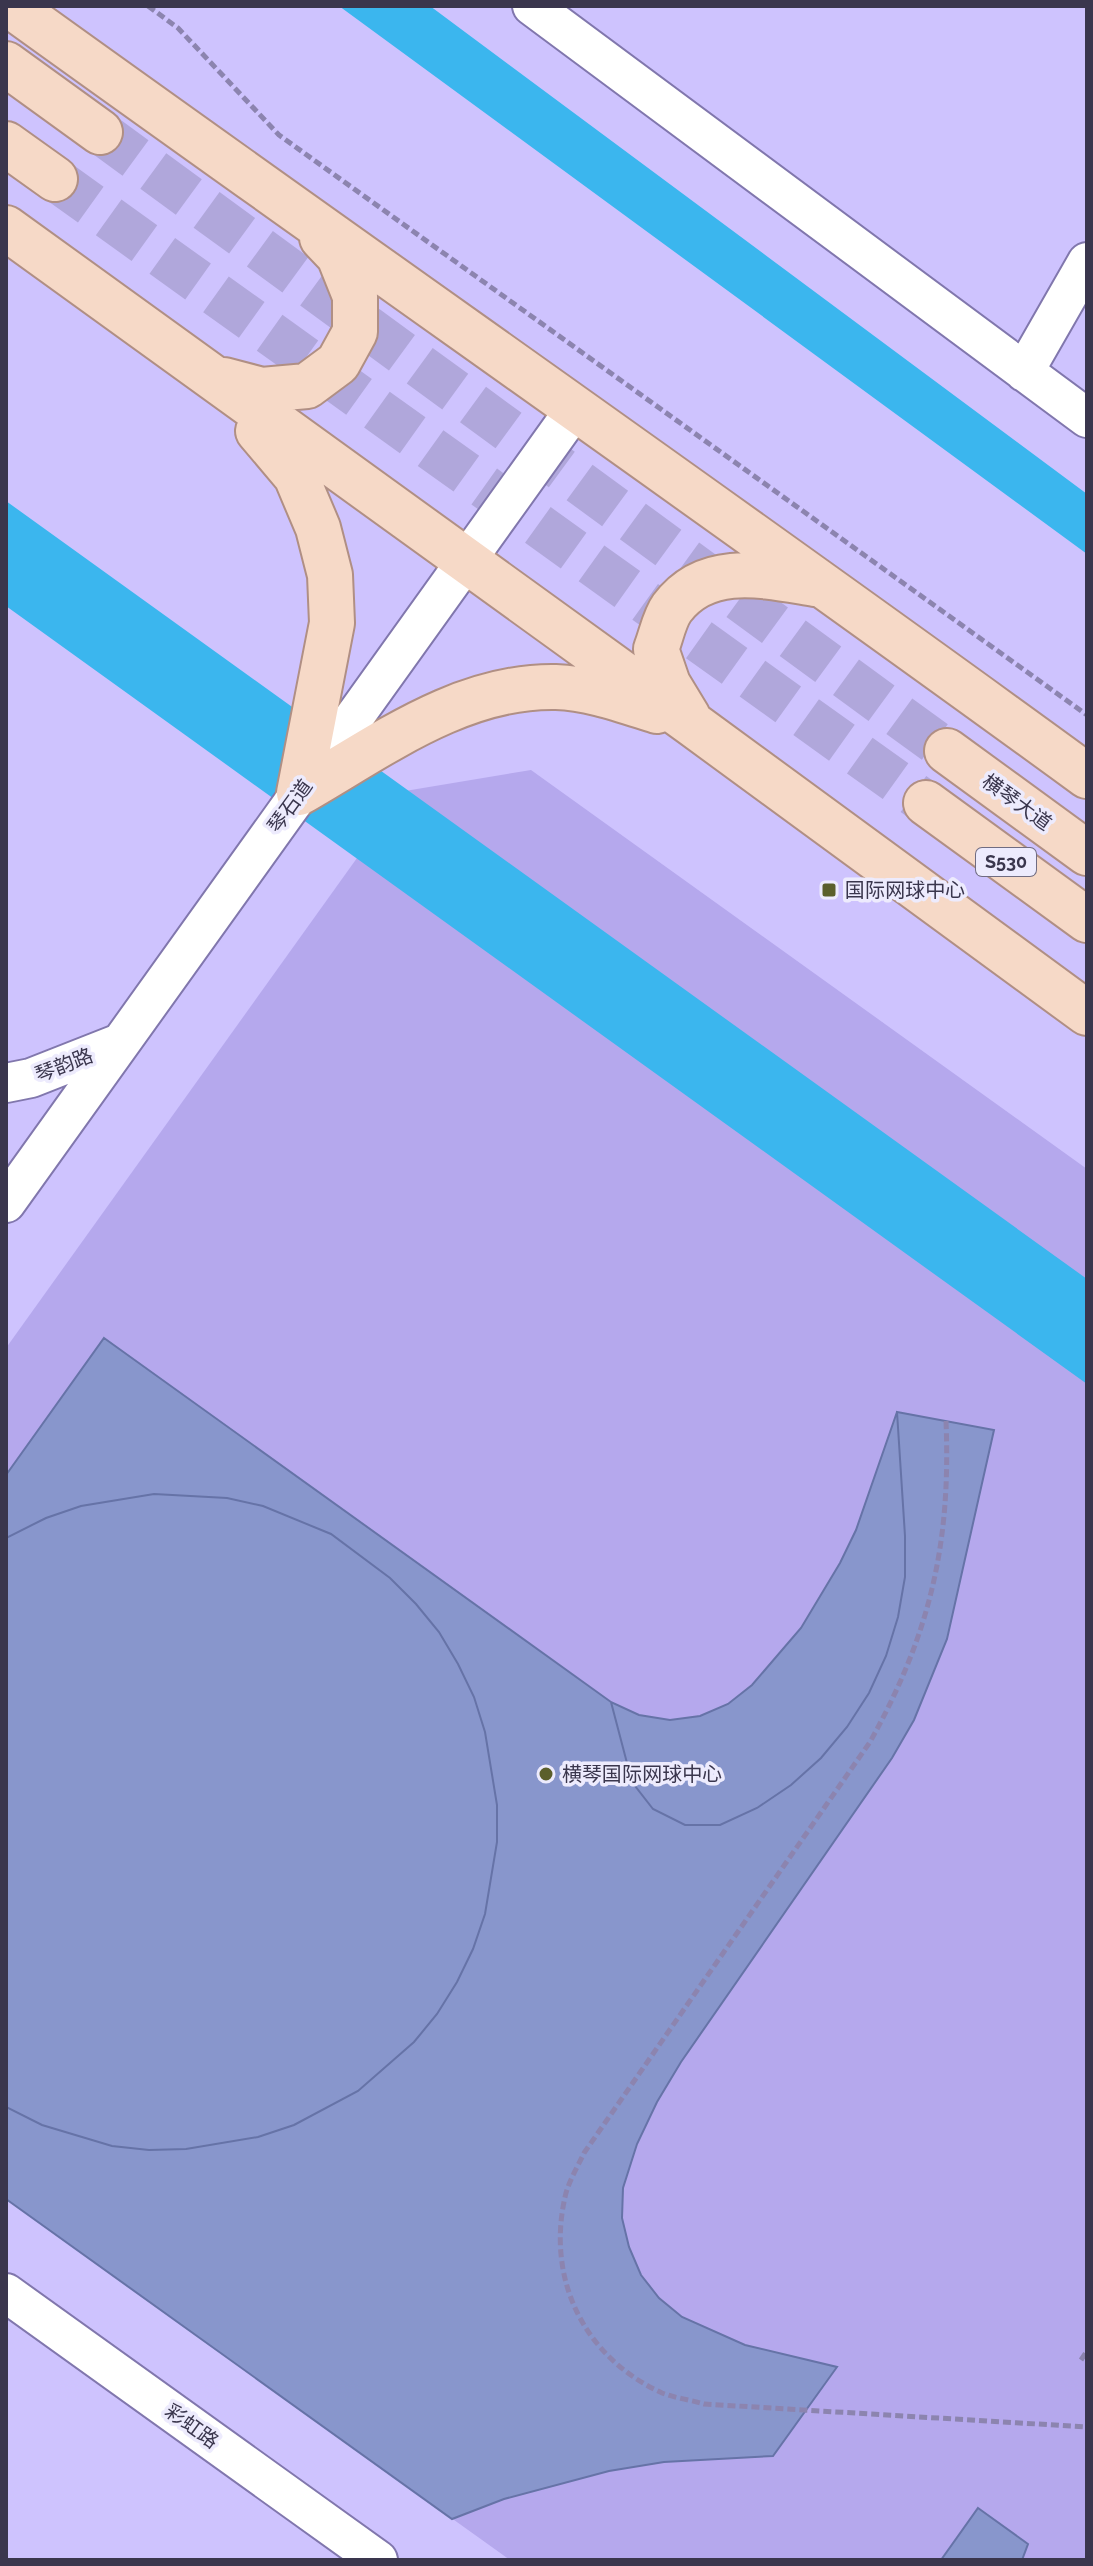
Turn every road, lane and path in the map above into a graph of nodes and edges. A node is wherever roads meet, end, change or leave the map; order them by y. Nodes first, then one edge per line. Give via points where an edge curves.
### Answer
1 (11, 6) edge
2 (148, 6) edge
3 (532, 6) edge
4 (6, 64) edge
5 (100, 132) tunnel mouth
6 (6, 144) edge
7 (55, 179) tunnel mouth
8 (295, 211) junction
9 (6, 228) edge
10 (1087, 262) edge
11 (1024, 372) junction
12 (211, 376) junction
13 (575, 409) junction
14 (1087, 418) edge
15 (466, 561) junction
16 (827, 586) junction
17 (1087, 715) edge
18 (691, 723) junction
19 (947, 751) tunnel mouth
20 (1087, 776) edge
21 (299, 793) junction
22 (926, 803) tunnel mouth
23 (1087, 853) edge
24 (1087, 920) edge
25 (1087, 1013) edge
26 (120, 1043) junction
27 (6, 1083) edge
28 (6, 1203) edge
29 (946, 1421) dead end
30 (6, 2293) edge
31 (1087, 2351) edge
32 (1081, 2360) dead end
33 (1087, 2427) edge
34 (378, 2560) edge

1 - 8 main road
2 - 17 path via 178,28 279,135
3 - 11 street
4 - 5 main road
6 - 7 main road
8 - 12 main road via 339,256 355,296 355,332 338,363 307,386 262,390
8 - 13 main road
9 - 12 main road
10 - 11 street
11 - 14 street
12 - 15 main road
12 - 21 main road via 296,476 330,575 332,623
13 - 15 street, 琴石道
13 - 16 main road
15 - 18 main road
15 - 21 street, 琴石道
16 - 18 main road via 732,574 699,583 671,609 656,649 668,684
16 - 20 main road
18 - 21 main road via 616,697 558,687 517,690 434,715
18 - 25 main road
19 - 23 main road, 横琴大道 / S530
21 - 26 street, 琴石道
22 - 24 main road, S530
26 - 27 street, 琴韵路
26 - 28 street, 琴石道
29 - 33 path via 948,1469 939,1564 903,1679 870,1742 584,2153 567,2190 560,2231 562,2272 575,2311 598,2346 628,2374 664,2394 704,2404
30 - 34 street, 彩虹路
31 - 32 path

